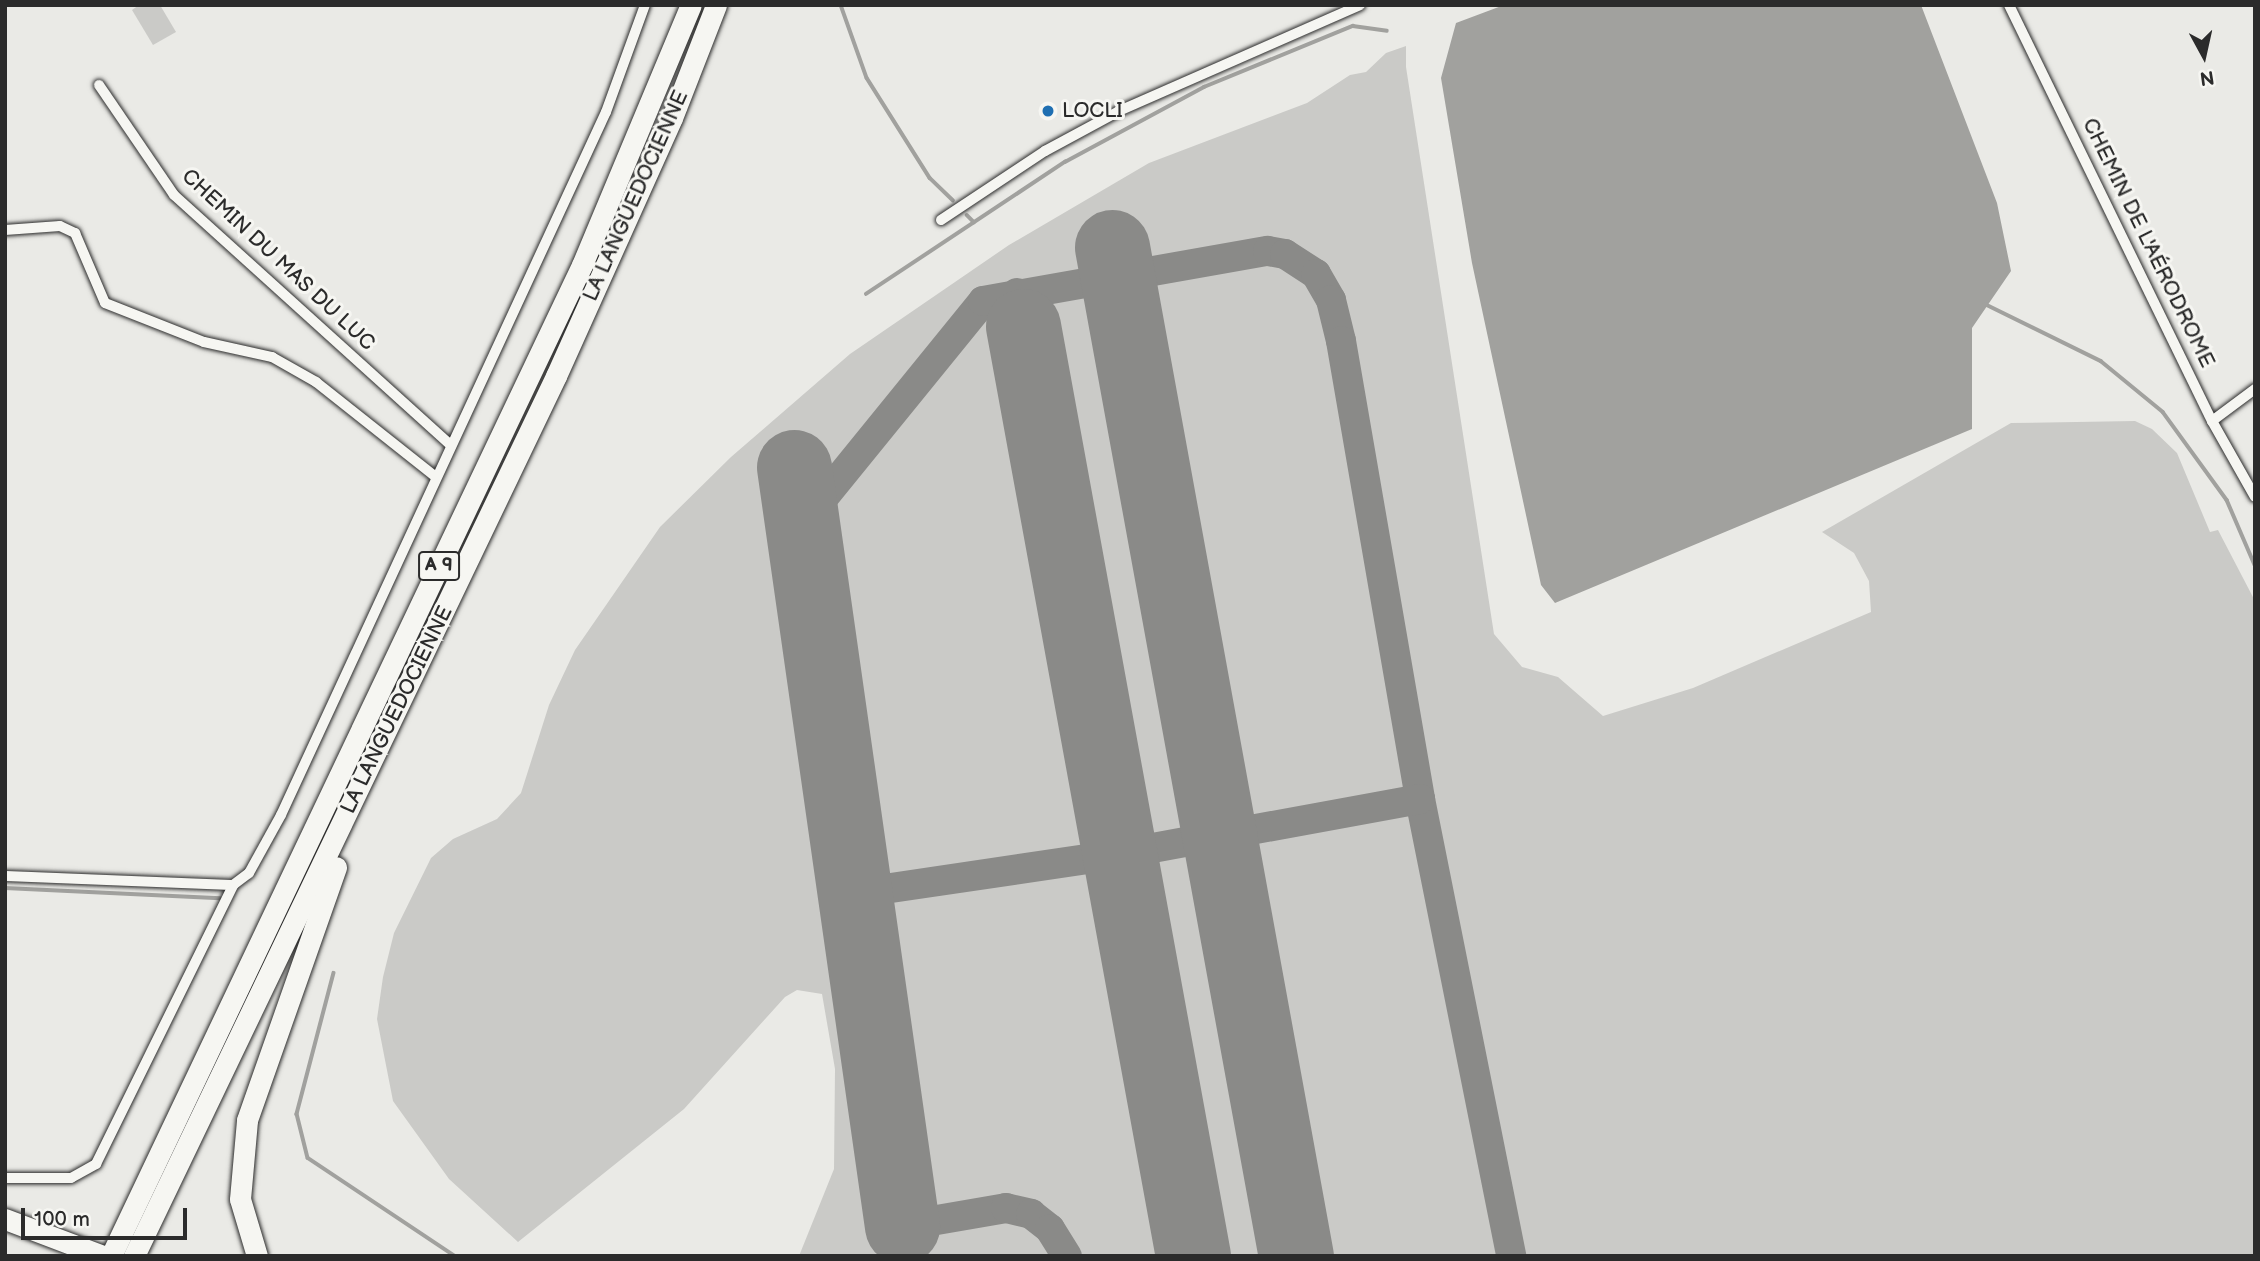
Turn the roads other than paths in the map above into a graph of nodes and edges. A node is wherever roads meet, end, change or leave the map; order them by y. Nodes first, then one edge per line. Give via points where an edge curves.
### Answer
1 (645, 5) edge
2 (691, 5) edge
3 (716, 5) edge
4 (1360, 5) edge
5 (2009, 5) edge
6 (99, 85) dead end
7 (941, 220) dead end
8 (5, 230) edge
9 (2255, 389) edge
10 (2212, 421) junction
11 (451, 446) junction
12 (436, 477) junction
13 (2255, 497) edge
14 (352, 805) junction
15 (5, 876) edge
16 (233, 885) junction
17 (5, 1178) edge
18 (5, 1219) edge
19 (5, 1227) edge
20 (46, 1236) junction
21 (82, 1256) edge
22 (103, 1256) edge
23 (111, 1256) edge
24 (134, 1256) edge
25 (257, 1256) edge

1 - 11 street via 606,111
2 - 23 highway, LA LANGUEDOCIENNE / A 9 via 577,276
3 - 14 highway, LA LANGUEDOCIENNE / A 9 via 658,150 561,364
4 - 7 street via 1119,111 1045,152
5 - 10 street, CHEMIN DE L'AÉRODROME
6 - 11 street, CHEMIN DU MAS DU LUC via 174,195
8 - 12 street via 60,226 75,233 105,303 204,342 272,358 316,382
9 - 10 street
10 - 13 street, CHEMIN DE L'AÉRODROME
11 - 12 street
12 - 16 street via 267,844 249,873
14 - 24 highway, LA LANGUEDOCIENNE / A 9
14 - 25 highway via 346,844 247,1121 240,1199
15 - 16 street
16 - 17 street via 96,1164 71,1178
18 - 20 highway
19 - 20 highway
20 - 21 highway
20 - 22 highway

